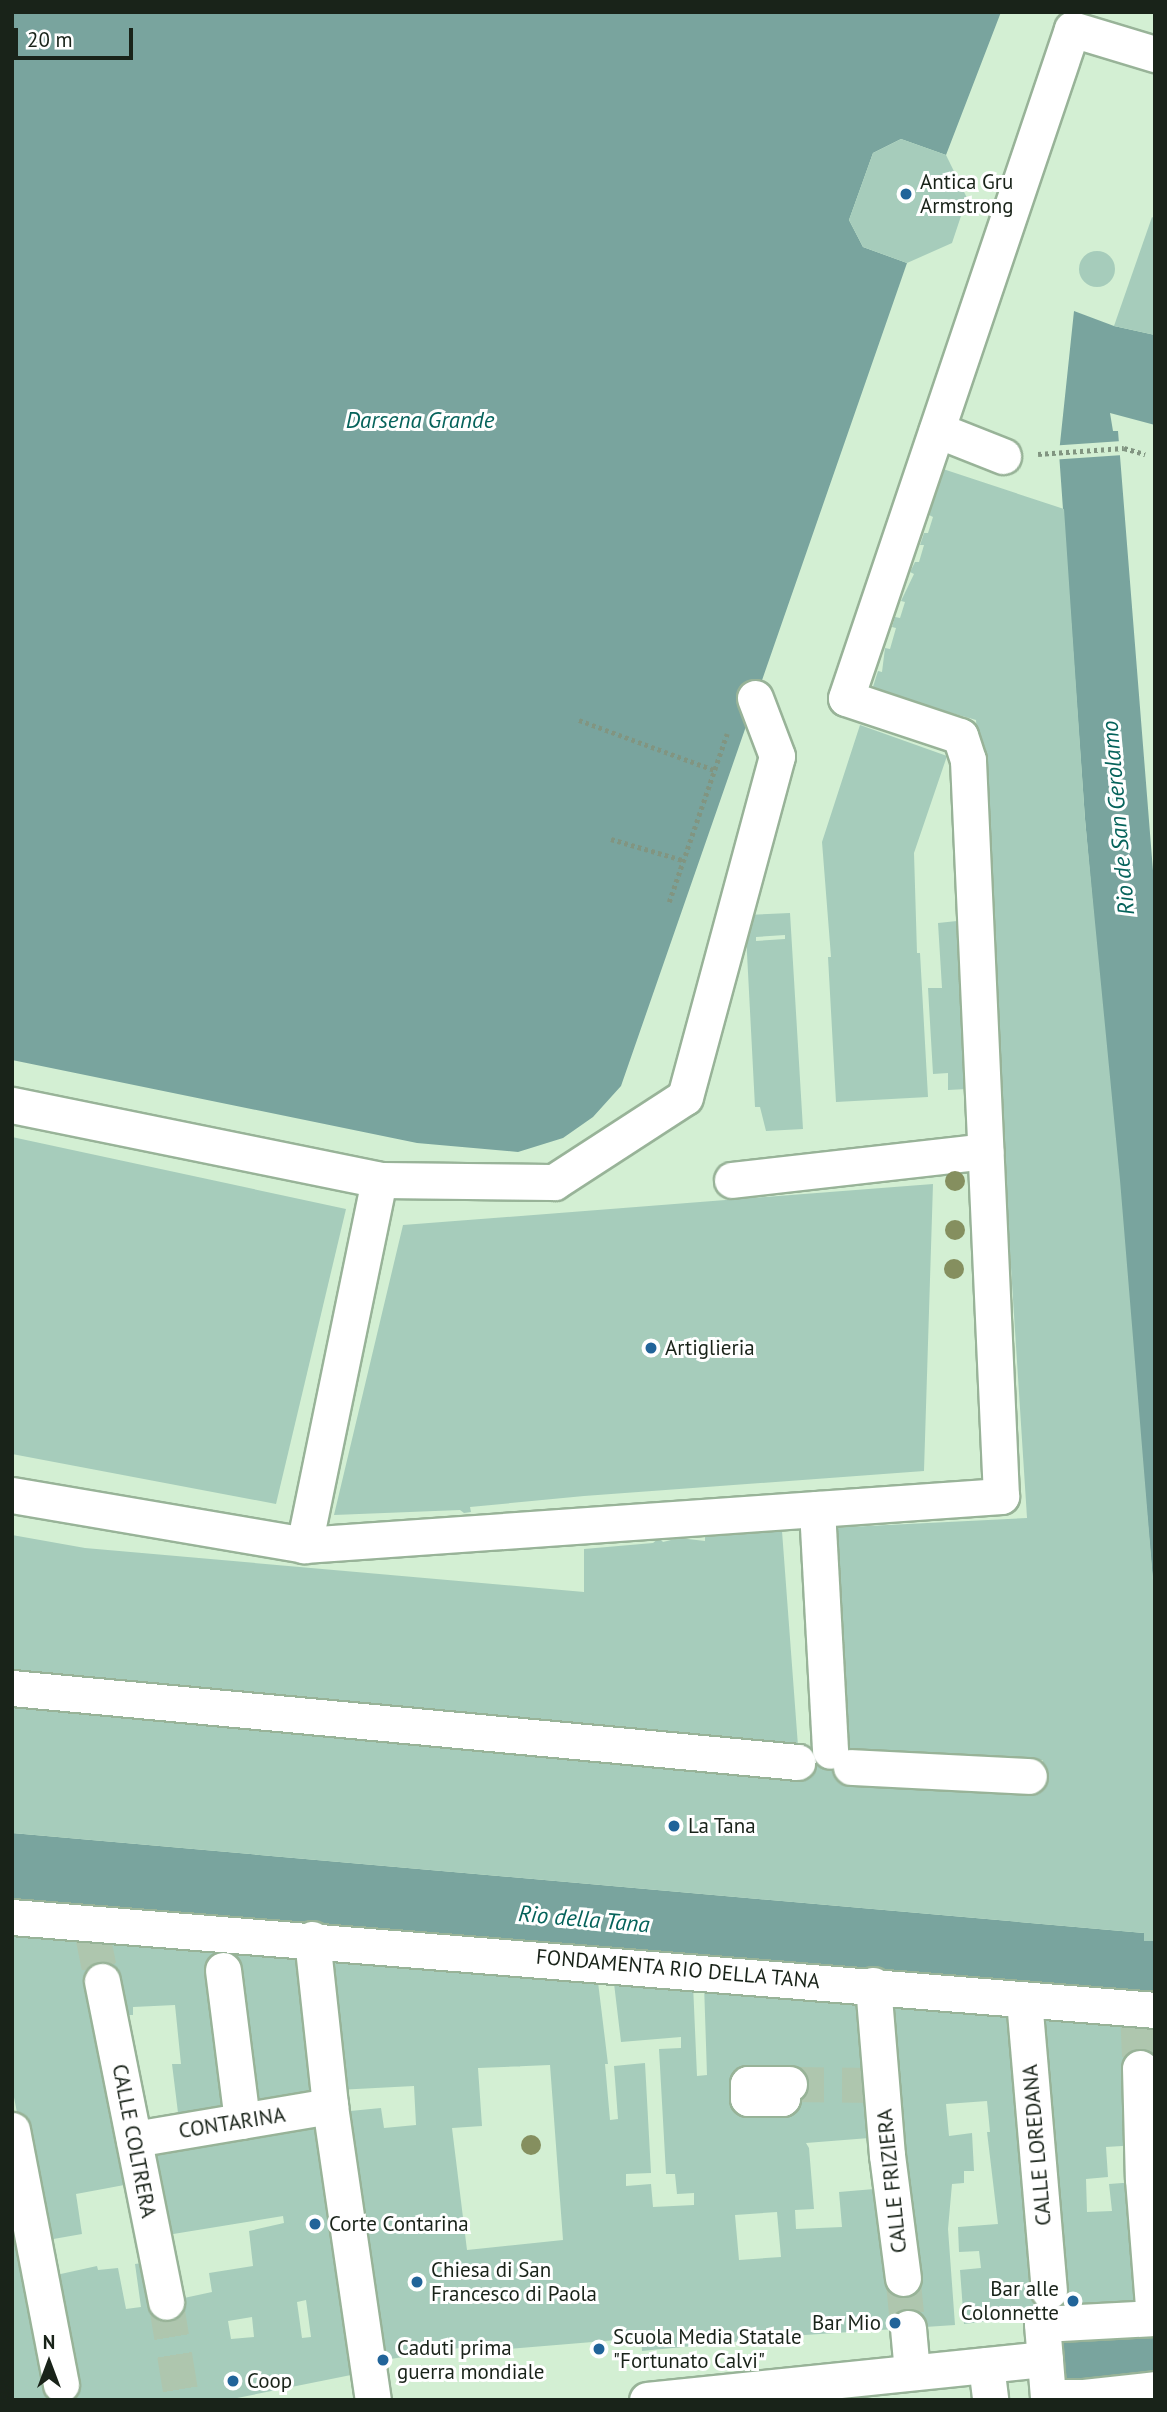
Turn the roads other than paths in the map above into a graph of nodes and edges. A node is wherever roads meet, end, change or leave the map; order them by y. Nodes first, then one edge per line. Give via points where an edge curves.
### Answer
1 (1155, 54) edge
2 (937, 430) junction
3 (1003, 456) dead end
4 (755, 698) dead end
5 (12, 1105) edge
6 (985, 1151) junction
7 (379, 1180) junction
8 (732, 1180) dead end
9 (12, 1495) edge
10 (817, 1510) junction
11 (304, 1545) junction
12 (12, 1688) edge
13 (826, 1760) junction
14 (1029, 1776) dead end
15 (12, 1917) edge
16 (312, 1939) junction
17 (221, 1949) junction
18 (102, 1981) tunnel mouth
19 (873, 1985) junction
20 (1024, 2000) junction
21 (1144, 2013) edge
22 (1140, 2068) tunnel mouth
23 (330, 2106) junction
24 (242, 2121) junction
25 (12, 2130) edge
26 (134, 2139) junction
27 (903, 2278) tunnel mouth
28 (166, 2302) tunnel mouth
29 (1050, 2310) junction
30 (1154, 2318) edge
31 (908, 2328) tunnel mouth
32 (1045, 2359) junction
33 (986, 2365) junction
34 (930, 2381) edge
35 (61, 2384) dead end
36 (1155, 2389) edge
37 (373, 2400) edge
38 (648, 2400) edge
39 (990, 2400) edge

1 - 2 street via 1072,29
2 - 3 street
2 - 6 street via 846,698 960,736 968,760
4 - 7 street via 777,756 685,1097 554,1182
5 - 7 street
6 - 8 street
6 - 10 street via 1001,1496
7 - 11 street
9 - 11 street
10 - 11 street
10 - 13 street
12 - 13 street
13 - 14 street
15 - 17 street, FONDAMENTA RIO DELLA TANA
16 - 17 street, FONDAMENTA RIO DELLA TANA
16 - 19 street, FONDAMENTA RIO DELLA TANA
16 - 23 street
17 - 24 street
18 - 26 street, CALLE COLTRERA
19 - 20 street, FONDAMENTA RIO DELLA TANA
19 - 27 street, CALLE FRIZIERA via 886,2162
20 - 21 street, FONDAMENTA RIO DELLA TANA
20 - 29 street, CALLE LOREDANA
22 - 30 street
23 - 24 street, CONTARINA
23 - 37 street
24 - 26 street, CONTARINA
25 - 35 street
26 - 28 street, CALLE COLTRERA
29 - 30 street
29 - 32 street, CALLE LOREDANA via 1042,2324
31 - 34 street
32 - 33 street
32 - 36 street via 1048,2397
33 - 34 street
33 - 39 street
34 - 38 street

